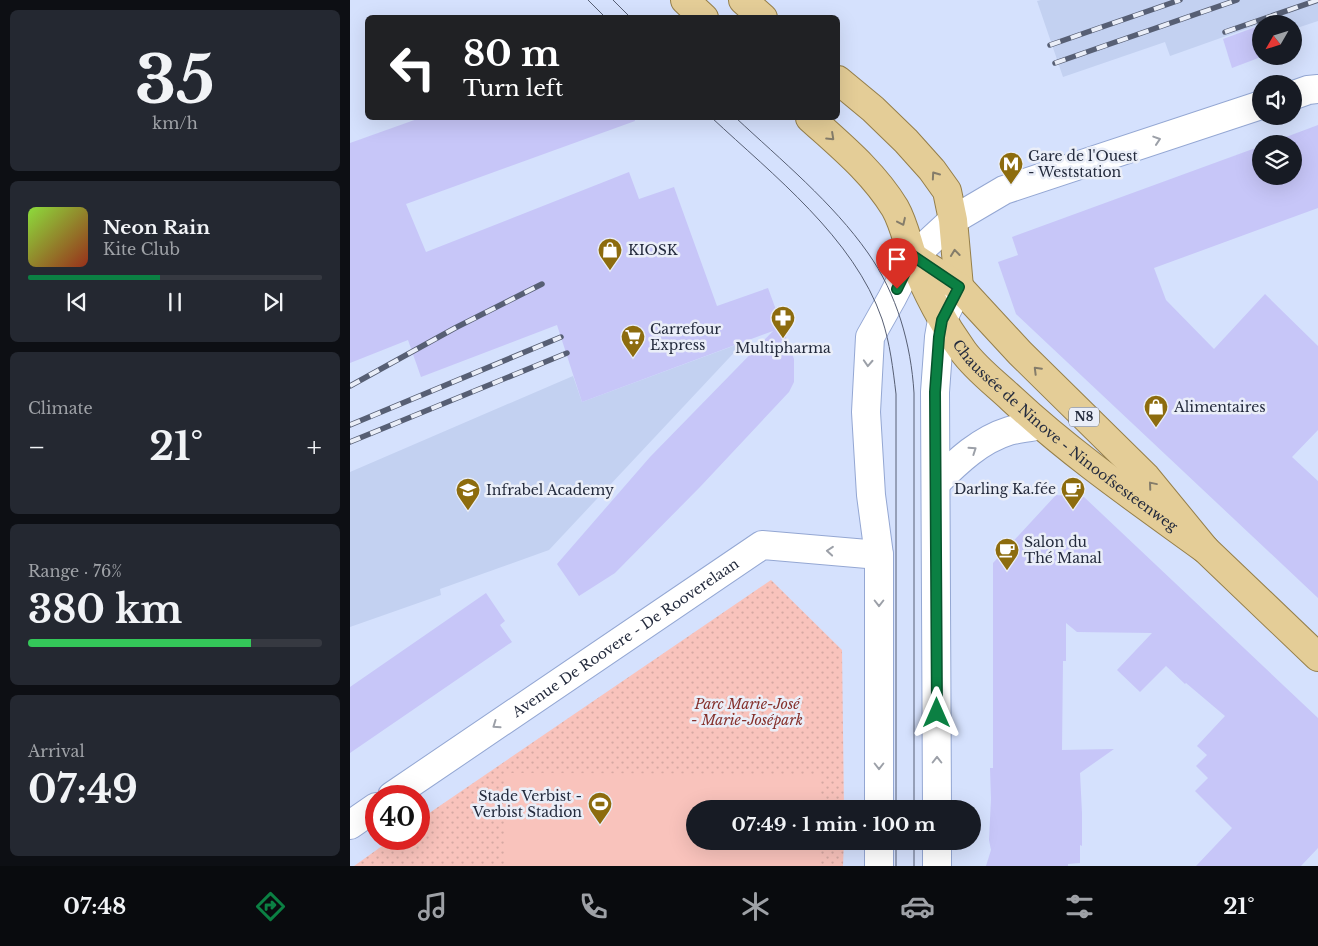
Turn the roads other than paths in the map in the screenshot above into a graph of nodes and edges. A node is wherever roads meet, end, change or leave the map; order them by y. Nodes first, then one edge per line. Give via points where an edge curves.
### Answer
1 (686, 0) edge
2 (743, 0) edge
3 (764, 0) edge
4 (701, 15) edge
5 (760, 15) edge
6 (774, 15) edge
7 (840, 82) edge
8 (1318, 89) edge
9 (1302, 92) edge
10 (1252, 108) edge
11 (812, 120) edge
12 (953, 220) junction
13 (913, 256) junction
14 (959, 287) junction
15 (942, 320) junction
16 (1040, 425) junction
17 (937, 482) junction
18 (1205, 550) junction
19 (879, 555) junction
20 (1318, 656) edge
21 (408, 785) edge
22 (879, 800) edge
23 (937, 800) edge
24 (365, 815) edge
25 (350, 825) edge
26 (879, 850) edge
27 (936, 850) edge
28 (879, 866) edge
29 (936, 866) edge

1 - 4 main road
2 - 5 main road
3 - 6 street
12 -> 7 main road via 947,192 932,170 873,109
8 - 9 street
12 -> 10 street via 1004,190
11 -> 13 main road, Chaussée de Ninove - Ninoofsesteenweg / N8 via 872,176 896,209
12 - 13 street
14 -> 12 main road
13 - 14 main road, Chaussée de Ninove - Ninoofsesteenweg / N8
13 - 15 main road, Chaussée de Ninove - Ninoofsesteenweg / N8
13 -> 19 street via 870,337 866,412
14 - 15 street
18 -> 14 main road, Chaussée de Ninove - Ninoofsesteenweg / N8 via 1146,477 1020,353
15 - 16 main road, Chaussée de Ninove - Ninoofsesteenweg / N8 via 965,353
15 - 17 street via 935,392
17 -> 16 street via 960,459 985,442 1009,431
16 - 18 main road, Chaussée de Ninove - Ninoofsesteenweg / N8
23 -> 17 street
18 - 20 main road, Chaussée de Ninove - Ninoofsesteenweg / N8
19 -> 21 street, Avenue De Roovere - De Rooverelaan via 762,545
19 -> 22 street
24 - 25 street
26 - 28 street
27 - 29 street

